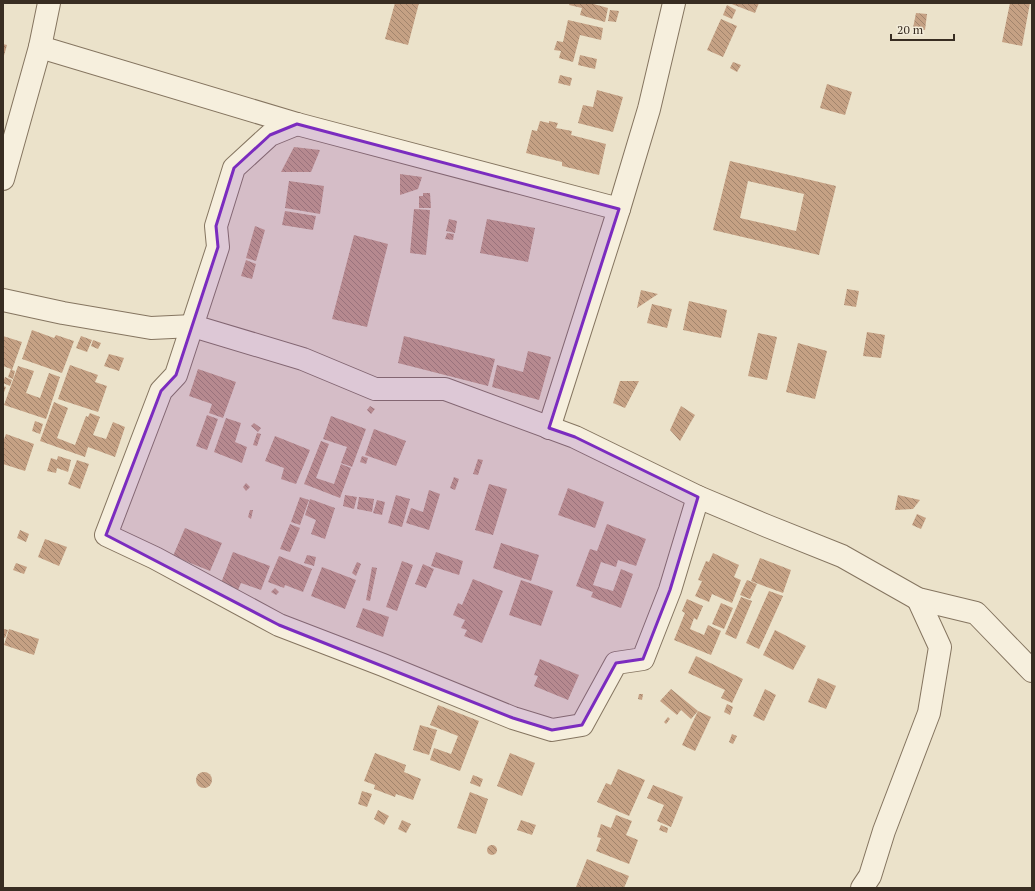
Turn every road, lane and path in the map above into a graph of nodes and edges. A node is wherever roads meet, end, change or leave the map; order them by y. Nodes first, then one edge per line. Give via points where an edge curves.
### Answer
1 (49, 3) edge
2 (674, 3) edge
3 (40, 47) junction
4 (297, 124) junction
5 (7, 146) edge
6 (3, 179) edge
7 (619, 209) junction
8 (3, 300) edge
9 (193, 326) junction
10 (550, 428) junction
11 (698, 497) junction
12 (918, 598) junction
13 (1032, 672) edge
14 (862, 888) edge

1 - 3 street
2 - 7 street via 649,109
3 - 4 street
3 - 5 street
4 - 7 street
4 - 9 street via 270,135 234,168 216,226 218,246
5 - 6 street
7 - 10 street
8 - 9 street via 151,328
9 - 10 street via 303,358 375,389 445,389
9 - 11 street via 176,375 161,391 106,535 155,558 279,625 513,718 552,730 582,725 616,663 643,659 670,590
10 - 11 street via 575,437
11 - 12 street via 842,556
12 - 13 street via 976,613
12 - 14 street via 940,647 929,713 884,831 870,876

